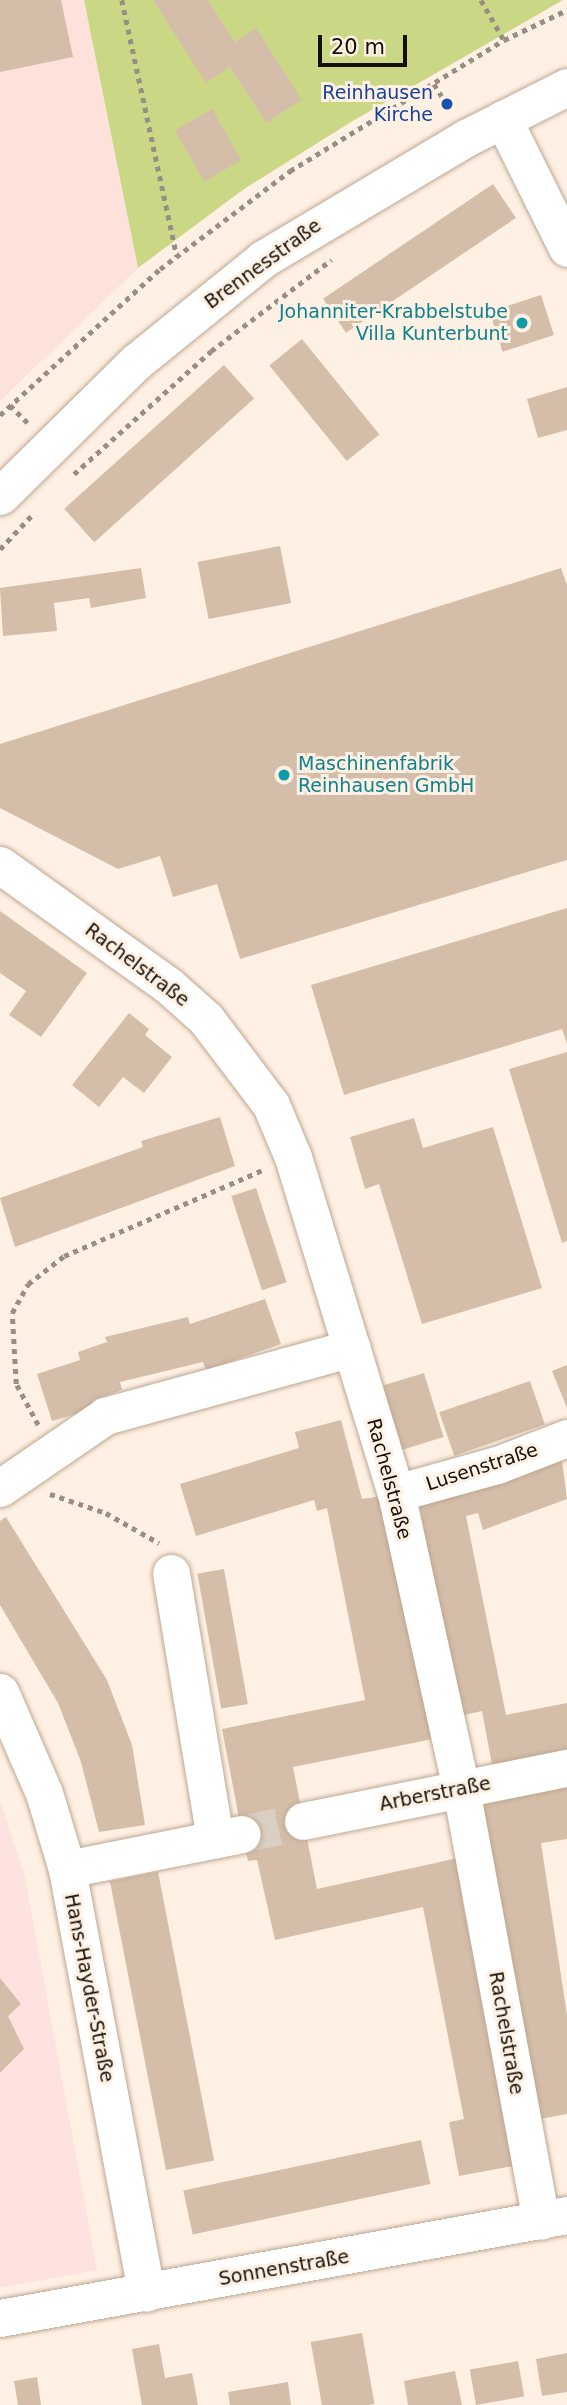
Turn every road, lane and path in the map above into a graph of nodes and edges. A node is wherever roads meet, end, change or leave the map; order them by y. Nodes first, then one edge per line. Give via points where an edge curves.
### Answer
1 (122, 0) edge
2 (481, 0) edge
3 (567, 10) edge
4 (504, 40) junction
5 (434, 83) junction
6 (567, 87) edge
7 (447, 104) dead end
8 (503, 119) junction
9 (567, 248) edge
10 (343, 251) dead end
11 (177, 256) junction
12 (0, 415) edge
13 (68, 479) dead end
14 (0, 496) edge
15 (35, 512) dead end
16 (0, 550) edge
17 (0, 865) edge
18 (293, 1157) junction
19 (352, 1348) junction
20 (567, 1438) edge
21 (59, 1446) junction
22 (5, 1484) edge
23 (396, 1493) junction
24 (171, 1573) joint
25 (0, 1692) edge
26 (567, 1768) edge
27 (461, 1789) junction
28 (303, 1821) tunnel mouth
29 (67, 1869) junction
30 (554, 2218) edge
31 (146, 2292) junction
32 (0, 2318) edge

1 - 11 path
2 - 4 path
3 - 4 path
4 - 5 path
5 - 7 path
5 - 11 path via 290,171
6 - 8 street, Brennesstraße
8 - 9 street
8 - 14 street, Brennesstraße via 263,259 136,362
10 - 13 path via 211,351
11 - 12 path
15 - 16 path
17 - 18 street, Rachelstraße via 206,1019 271,1105
18 - 19 street, Rachelstraße
18 - 21 path via 64,1256 28,1284 12,1313 16,1384 32,1416
19 - 21 street via 105,1416
19 - 23 street, Rachelstraße
20 - 23 street, Lusenstraße via 497,1465
21 - 22 street
22 - 24 path via 106,1513 158,1539
23 - 27 street, Rachelstraße
24 - 29 street via 229,1836
25 - 29 street, Hans-Hayder-Straße via 44,1793
26 - 27 street, Arberstraße
27 - 28 street, Arberstraße
27 - 30 street, Rachelstraße
29 - 31 street, Hans-Hayder-Straße
30 - 31 street, Sonnenstraße
31 - 32 street, Sonnenstraße

